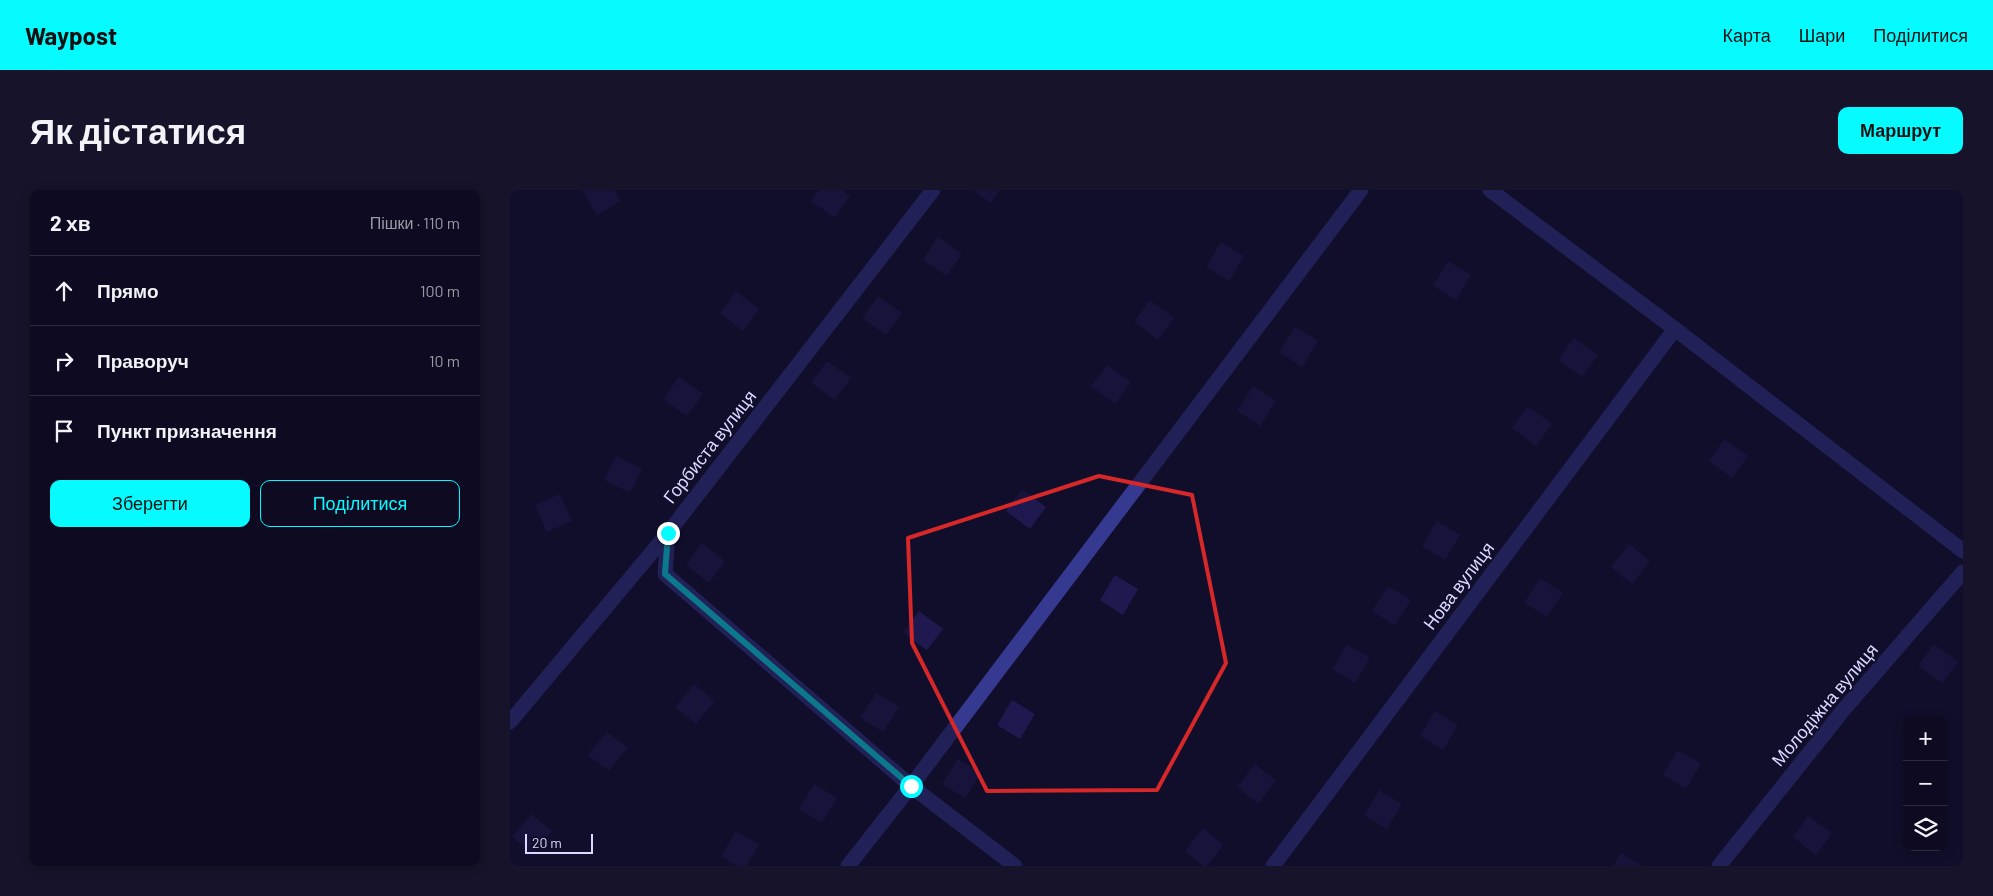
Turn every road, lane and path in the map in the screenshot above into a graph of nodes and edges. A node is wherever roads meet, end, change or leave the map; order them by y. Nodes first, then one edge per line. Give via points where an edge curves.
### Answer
1 (933, 190) edge
2 (1361, 190) edge
3 (1490, 190) edge
4 (1675, 329) junction
5 (668, 533) junction
6 (1963, 551) edge
7 (1963, 572) edge
8 (510, 722) edge
9 (911, 786) junction
10 (848, 866) edge
11 (1014, 866) edge
12 (1273, 866) edge
13 (1720, 866) edge

1 - 5 street, Горбиста вулиця
2 - 9 street
3 - 4 street
4 - 6 street
4 - 12 street, Нова вулиця
5 - 8 street, Горбиста вулиця
5 - 9 street via 665,574
7 - 13 street, Молодіжна вулиця via 1845,708
9 - 10 street
9 - 11 street

